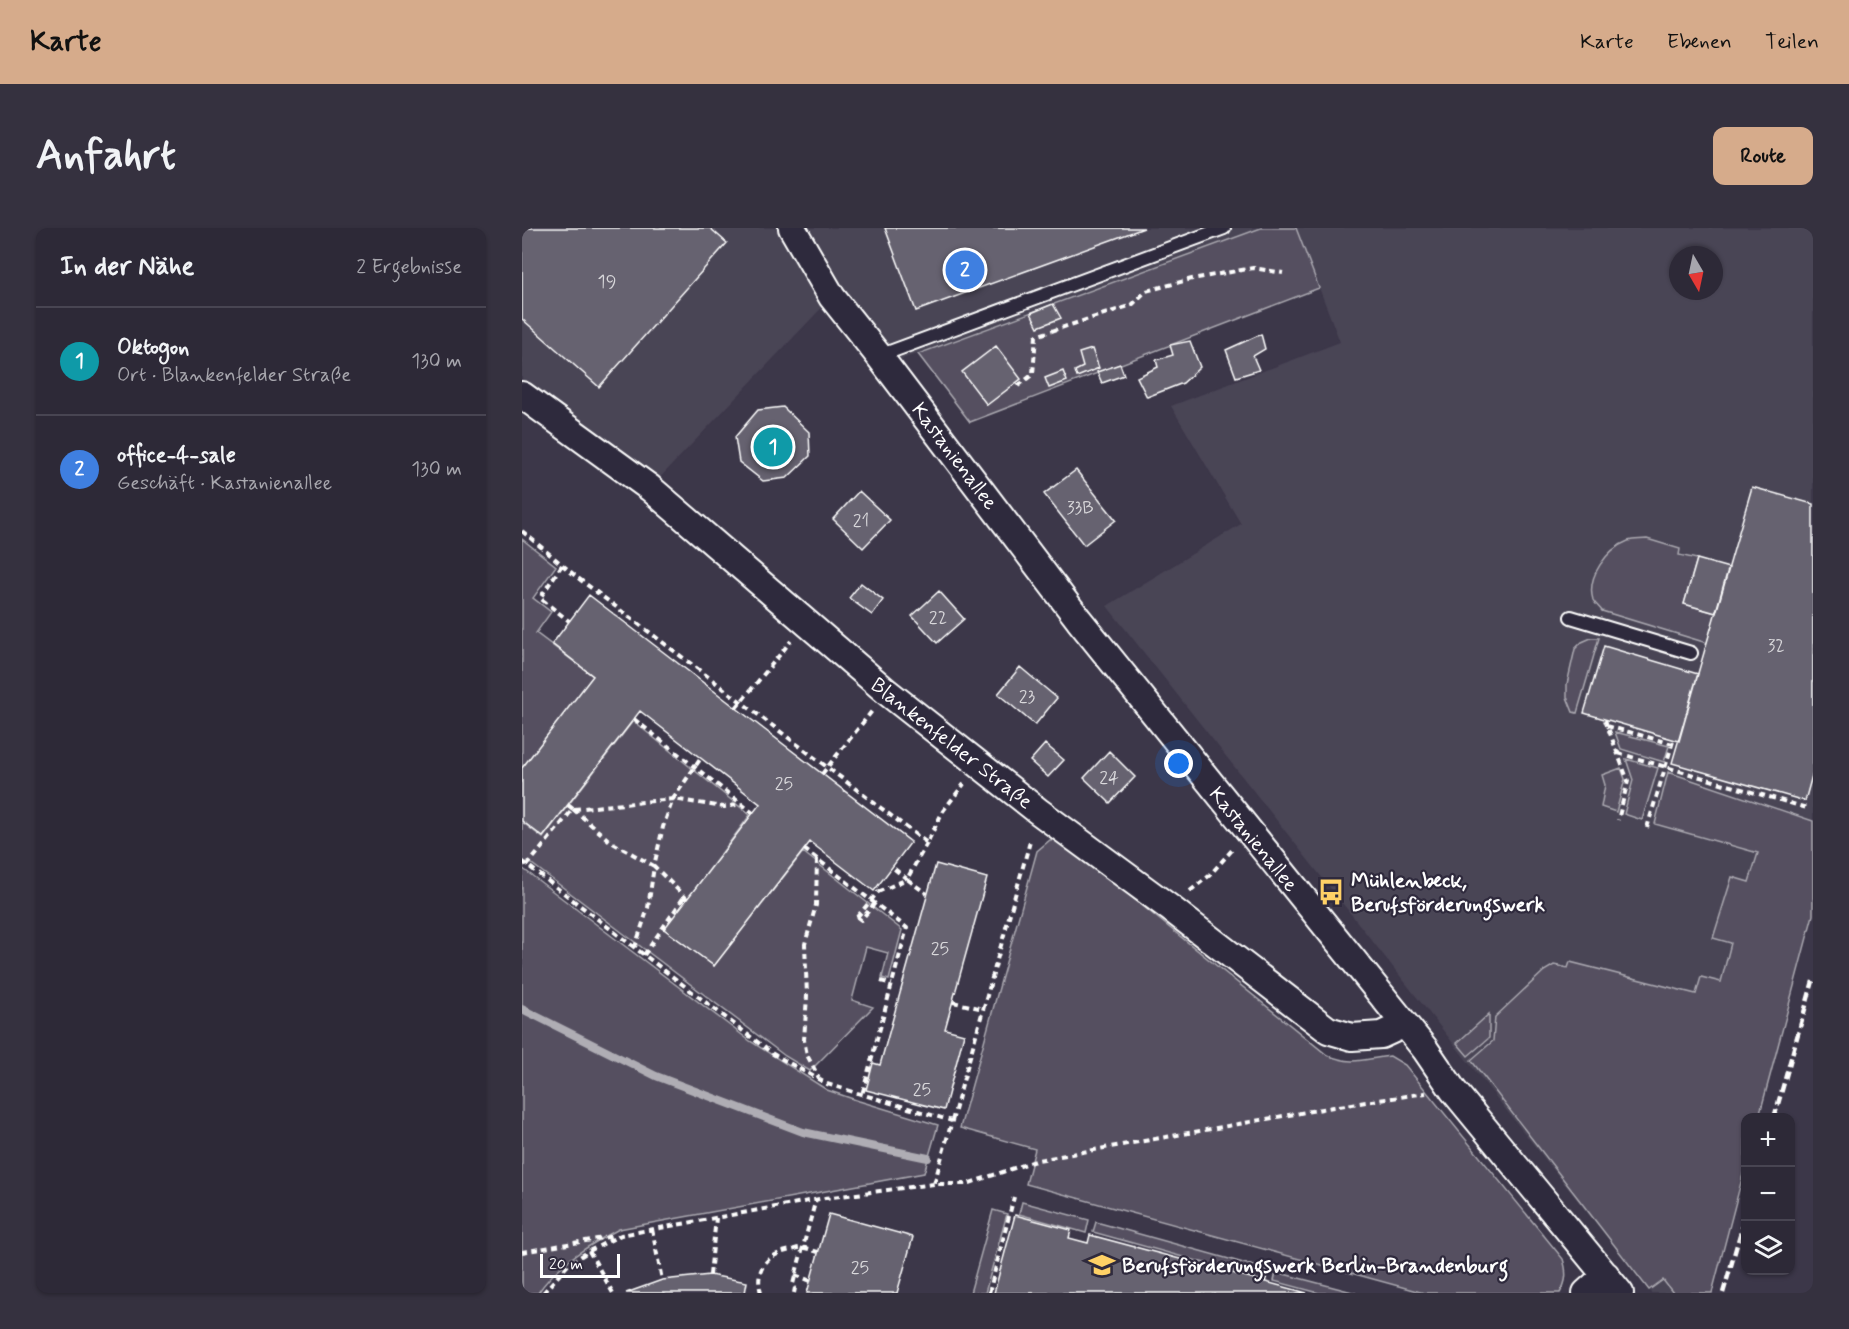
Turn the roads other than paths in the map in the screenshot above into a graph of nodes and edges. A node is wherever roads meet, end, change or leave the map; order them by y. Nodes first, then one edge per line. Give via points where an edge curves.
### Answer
1 (792, 228) edge
2 (1224, 228) edge
3 (879, 356) junction
4 (522, 395) edge
5 (1571, 616) dead end
6 (1690, 653) dead end
7 (1405, 1024) junction
8 (1613, 1284) edge
9 (1586, 1293) edge

1 - 3 street, Kastanienallee via 832,297
2 - 3 lane
3 - 7 street, Kastanienallee via 1079,620
4 - 7 street, Blankenfelder Straße via 650,488 805,623 979,765 1328,1030 1352,1037 1371,1036
5 - 6 lane
7 - 8 street, Kastanienallee via 1453,1090
8 - 9 street, Kastanienallee

